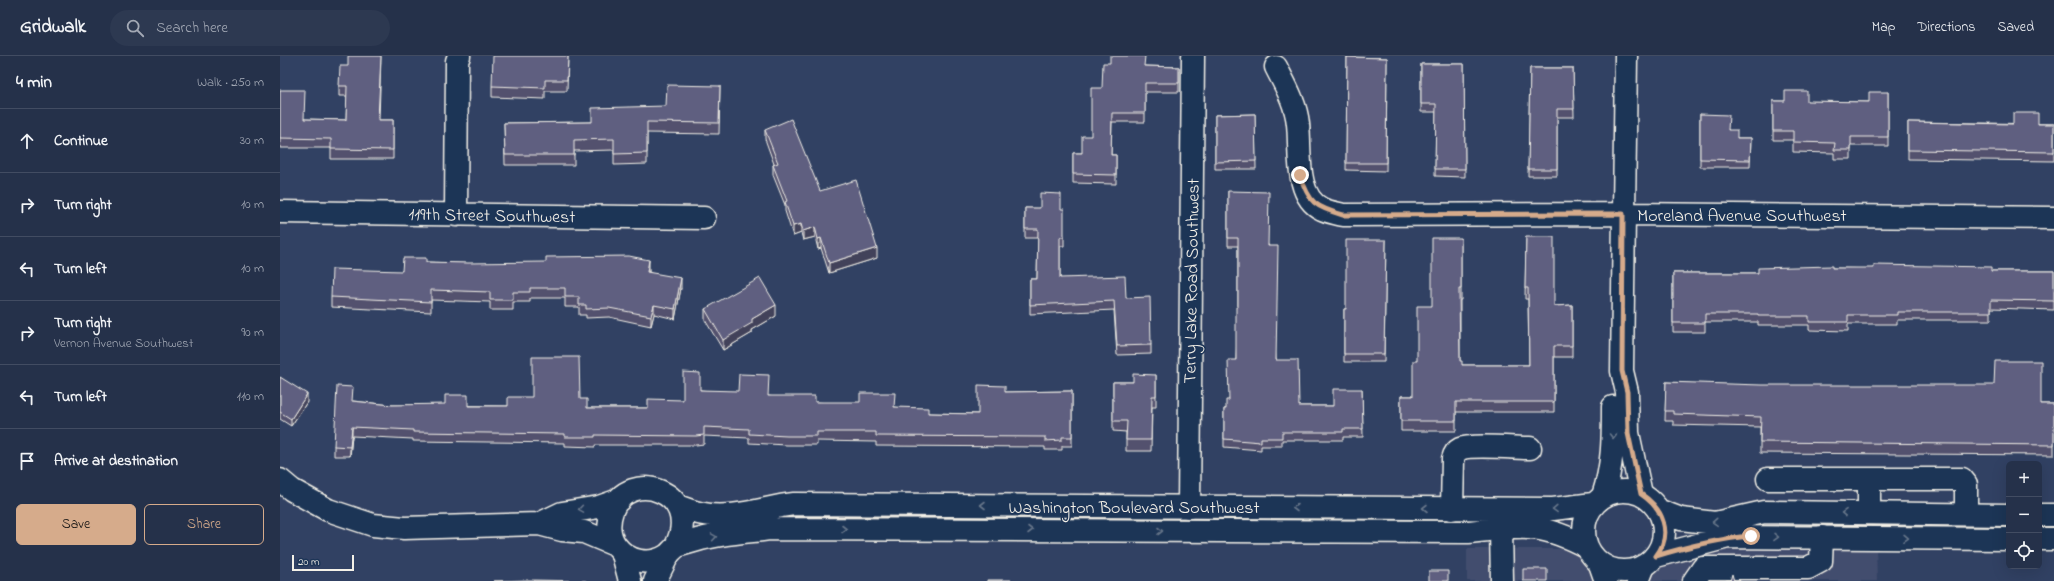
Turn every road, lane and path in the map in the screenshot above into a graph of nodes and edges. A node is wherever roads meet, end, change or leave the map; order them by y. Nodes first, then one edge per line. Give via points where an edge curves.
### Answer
1 (459, 56) edge
2 (1194, 56) edge
3 (1626, 56) edge
4 (1276, 67) dead end
5 (280, 212) edge
6 (1623, 214) junction
7 (456, 215) junction
8 (704, 218) dead end
9 (2054, 218) edge
10 (1622, 371) junction
11 (1530, 448) dead end
12 (1869, 478) junction
13 (1768, 479) dead end
14 (284, 487) edge
15 (1641, 494) junction
16 (619, 500) junction
17 (1598, 500) junction
18 (677, 506) junction
19 (1189, 507) junction
20 (1452, 509) junction
21 (1660, 511) junction
22 (1869, 513) junction
23 (1966, 514) junction
24 (2006, 515) edge
25 (2042, 515) edge
26 (2054, 515) edge
27 (539, 524) junction
28 (1501, 529) junction
29 (1746, 537) junction
30 (1822, 537) junction
31 (2006, 539) edge
32 (2042, 539) edge
33 (2054, 539) edge
34 (1587, 547) junction
35 (619, 550) junction
36 (672, 551) junction
37 (1646, 567) edge
38 (1746, 568) junction
39 (1603, 572) edge
40 (630, 581) edge
41 (655, 581) edge
42 (1502, 581) edge
43 (1694, 581) edge

1 - 7 main road
2 - 19 main road, Terry Lake Road Southwest
3 - 6 main road
4 - 6 main road, Moreland Avenue Southwest via 1292,98 1298,123 1300,175 1306,194 1320,208 1343,215
5 - 7 main road, 119th Street Southwest
6 - 9 main road, Moreland Avenue Southwest
6 - 10 main road
7 - 8 main road, 119th Street Southwest
10 - 15 main road via 1627,392 1628,433
10 -> 17 main road via 1614,393 1610,476
11 - 20 main road via 1460,449 1453,459
12 - 13 main road
12 - 22 main road
12 - 23 main road via 1962,479 1966,484
14 - 27 main road via 328,510 373,525 404,528
15 - 17 main road via 1622,491
15 - 21 main road via 1652,501
16 - 18 main road via 628,493 640,489 652,489 664,493 674,500
16 -> 27 main road via 599,507 562,513
16 - 35 main road via 612,510 609,522 610,534
17 -> 20 main road, Washington Boulevard Southwest via 1553,509
17 - 34 main road via 1586,515 1583,527
19 -> 18 main road, Washington Boulevard Southwest via 794,504 716,516
18 - 36 main road via 683,523 682,535
20 -> 19 main road, Washington Boulevard Southwest
22 -> 21 main road via 1764,512 1714,523 1680,519
21 - 37 main road via 1664,523 1664,537 1660,550
22 - 23 main road
23 - 24 main road
25 - 26 main road
27 - 35 main road via 584,532
28 - 34 main road, Washington Boulevard Southwest via 1525,526 1543,528 1563,534
36 -> 28 main road, Washington Boulevard Southwest via 703,539 770,529 1468,532
28 - 42 main road
29 -> 30 main road
29 - 37 main road via 1728,537 1704,542
29 - 38 main road
30 -> 31 main road
30 - 38 main road via 1821,561 1808,568
32 - 33 main road
34 - 39 main road
35 - 36 main road via 633,560 645,562 657,560
35 - 40 main road
36 - 41 main road
37 - 39 main road via 1626,572
38 - 43 main road via 1703,568

